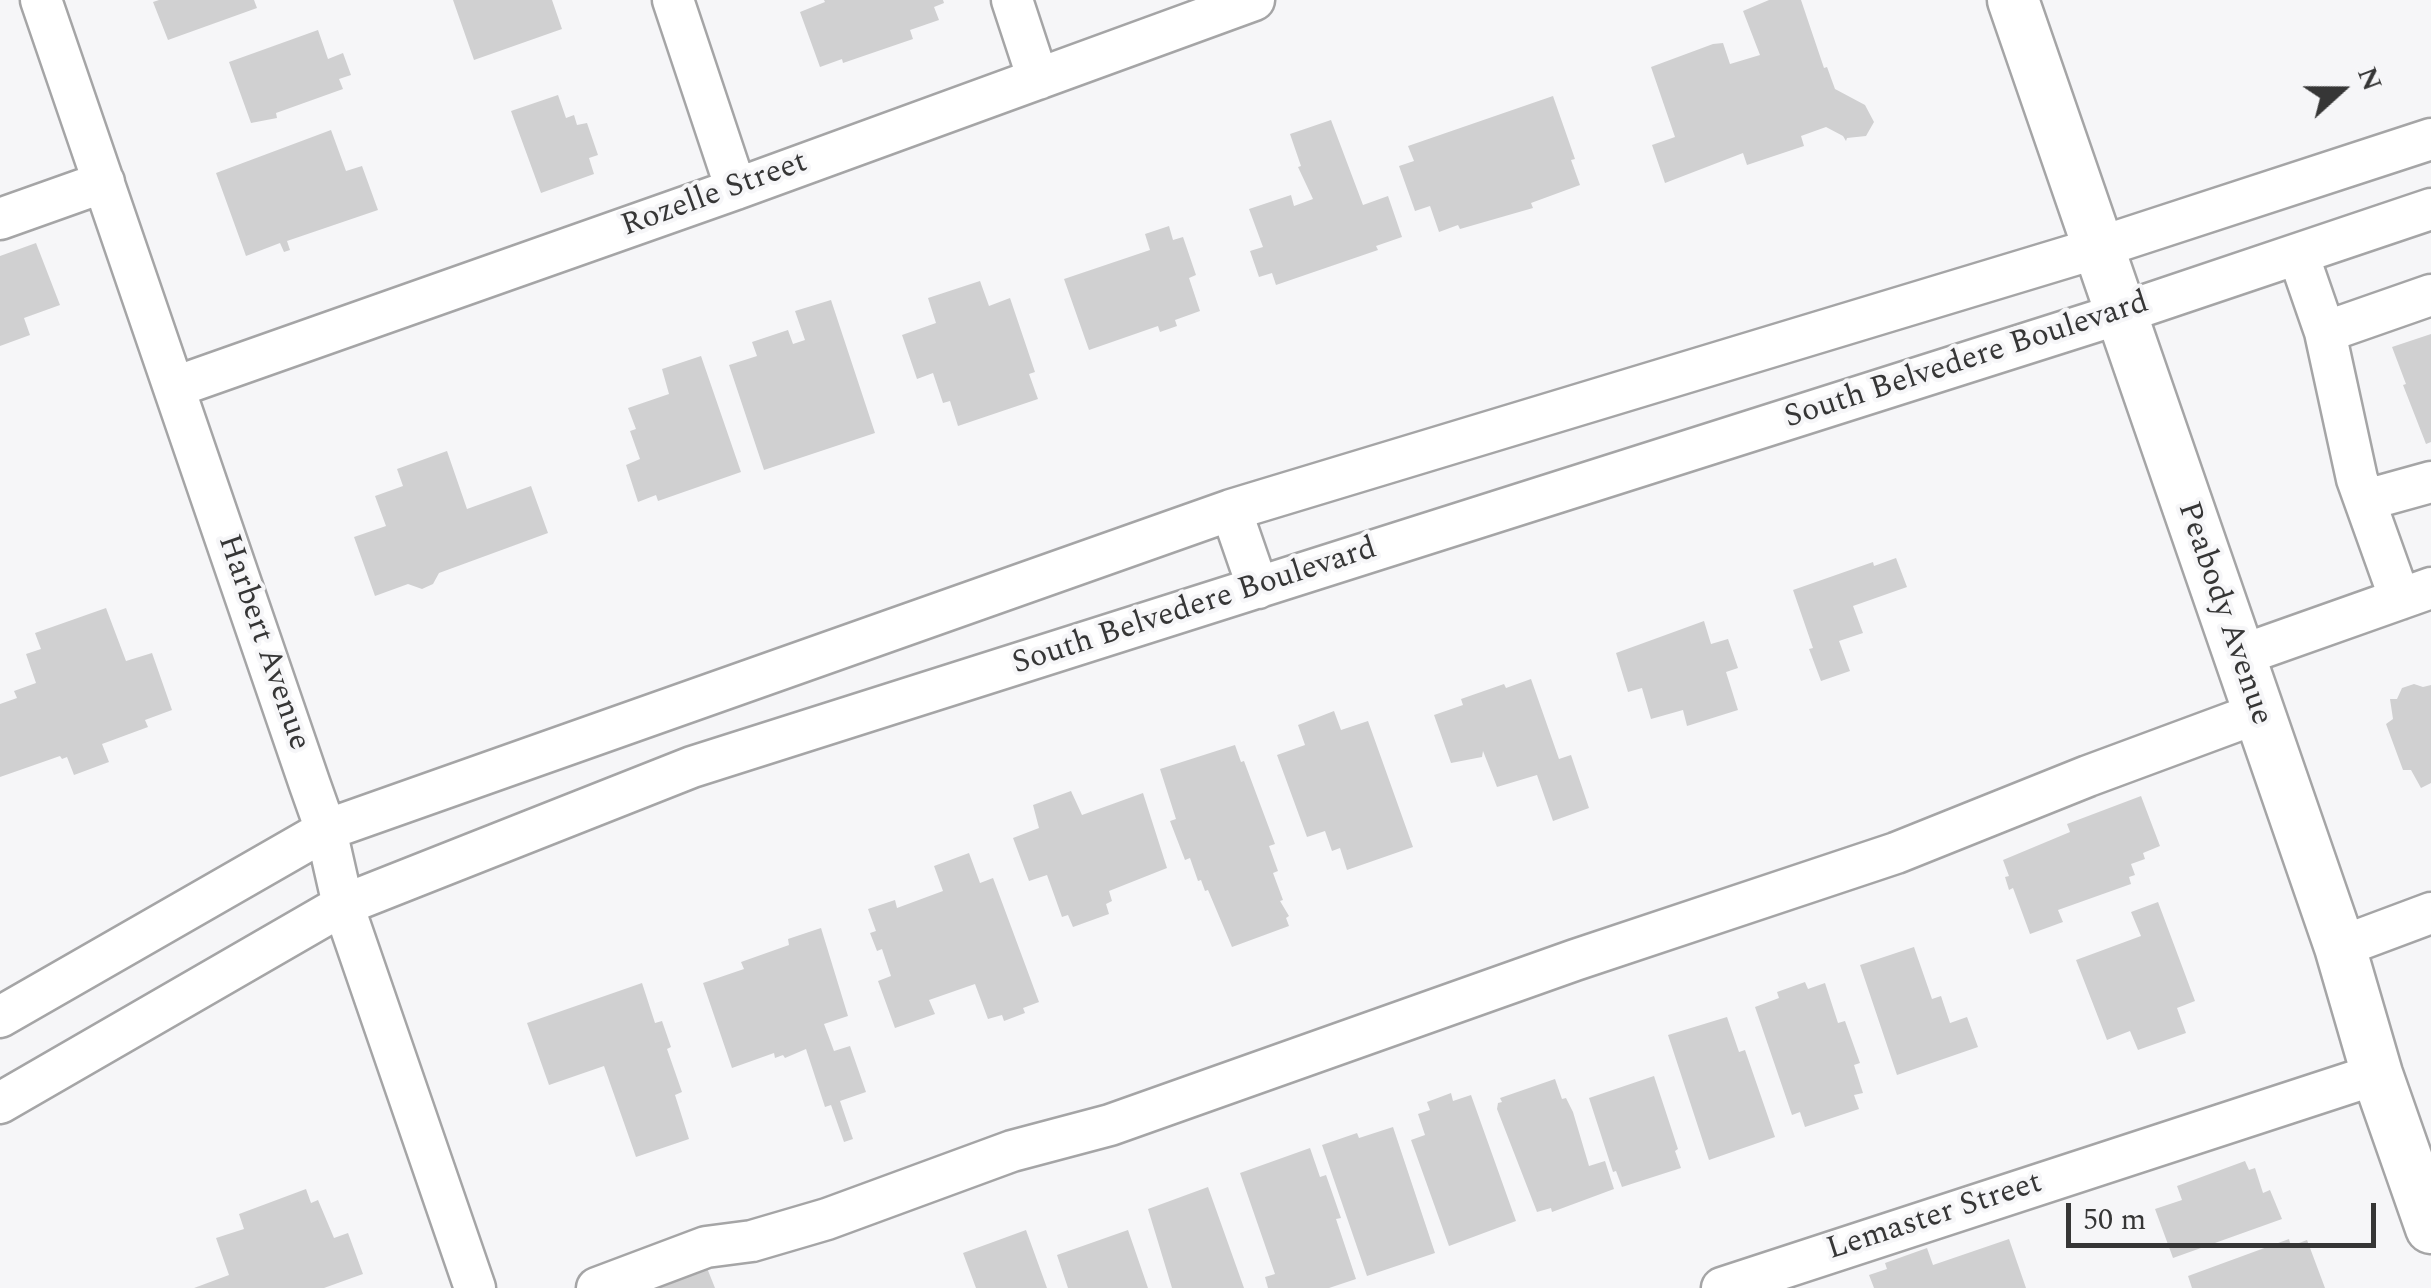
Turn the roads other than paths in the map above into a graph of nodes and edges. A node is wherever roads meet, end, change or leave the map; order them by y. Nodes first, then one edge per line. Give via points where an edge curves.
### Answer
1 (41, 0) edge
2 (673, 0) edge
3 (1012, 0) edge
4 (1254, 0) edge
5 (2013, 0) edge
6 (1038, 79) junction
7 (2431, 138) edge
8 (104, 182) junction
9 (736, 189) junction
10 (2431, 209) edge
11 (0, 219) edge
12 (2097, 248) junction
13 (2298, 254) junction
14 (2431, 295) edge
15 (2119, 314) junction
16 (2324, 332) junction
17 (175, 388) junction
18 (2431, 482) edge
19 (2366, 500) junction
20 (1231, 510) junction
21 (1258, 588) junction
22 (2416, 593) edge
23 (2238, 656) junction
24 (2258, 713) junction
25 (326, 830) junction
26 (342, 905) junction
27 (2431, 913) edge
28 (2340, 947) junction
29 (0, 1018) edge
30 (2377, 1074) junction
31 (0, 1103) edge
32 (2431, 1228) edge
33 (1769, 1281) edge
34 (475, 1288) edge
35 (597, 1288) edge
36 (1722, 1288) edge

1 - 8 street, Harbert Avenue
2 - 9 street
3 - 6 street
4 - 6 street, Rozelle Street
5 - 12 main road, Peabody Avenue
6 - 9 street, Rozelle Street
7 - 12 street
8 - 11 street
8 - 17 street, Harbert Avenue
9 - 17 street, Rozelle Street
10 - 13 street, South Belvedere Boulevard
12 - 15 main road, Peabody Avenue
12 - 20 street
13 - 15 street, South Belvedere Boulevard
13 - 16 street
14 - 16 street
15 - 21 street, South Belvedere Boulevard
15 - 23 main road, Peabody Avenue
16 - 19 street
17 - 25 street, Harbert Avenue
18 - 19 street
19 - 22 street
20 - 21 street
20 - 25 street
21 - 26 street, South Belvedere Boulevard via 692,767
22 - 23 street
23 - 24 main road, Peabody Avenue
24 - 28 main road, Peabody Avenue
24 - 35 street via 1896,853 1110,1125 1012,1151 752,1242 706,1247
25 - 26 street, Harbert Avenue
25 - 29 street
26 - 31 street, South Belvedere Boulevard
26 - 34 street, Harbert Avenue
27 - 28 street
28 - 30 main road, Peabody Avenue
30 - 32 main road, Peabody Avenue
30 - 33 street, Lemaster Street
33 - 36 street, Lemaster Street

